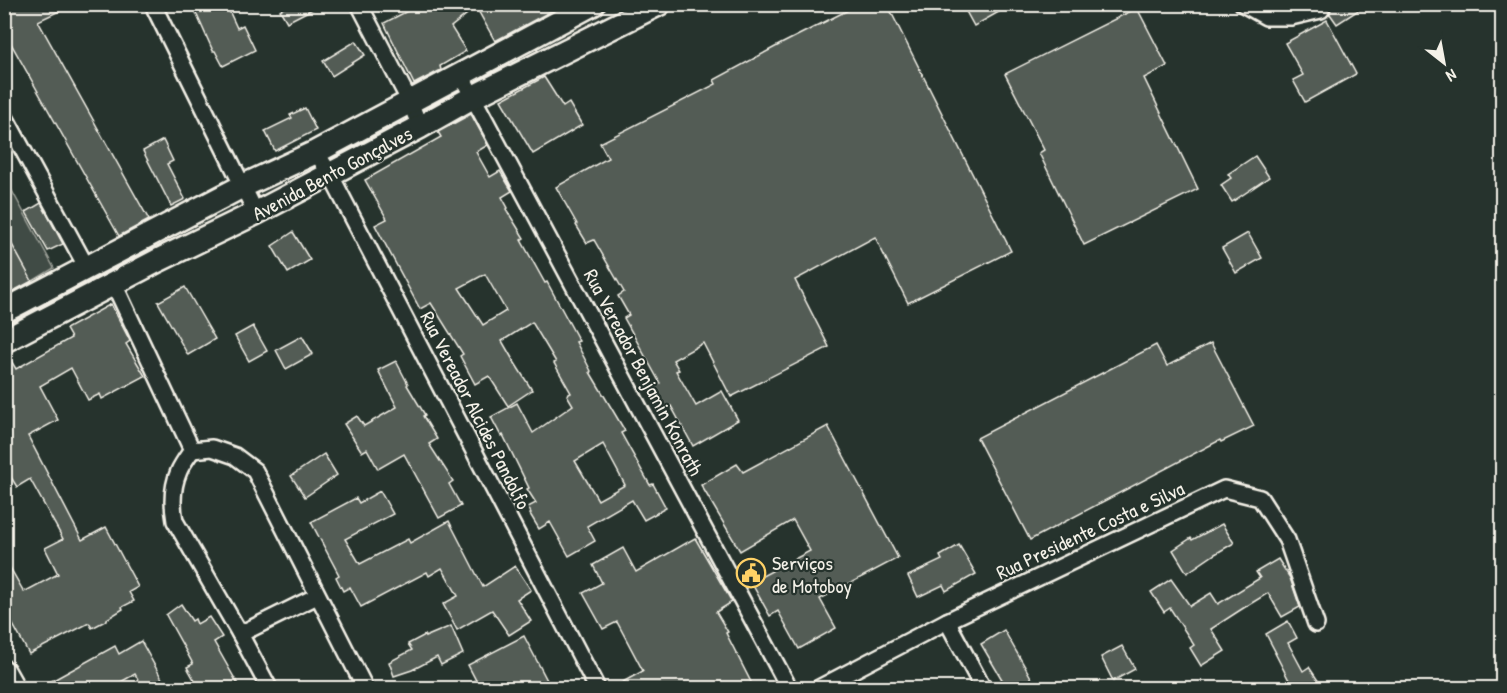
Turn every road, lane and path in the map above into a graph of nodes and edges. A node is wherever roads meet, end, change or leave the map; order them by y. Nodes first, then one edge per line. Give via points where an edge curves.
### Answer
1 (359, 4) edge
2 (659, 4) edge
3 (1243, 4) edge
4 (589, 7) edge
5 (155, 9) dead end
6 (1321, 10) dead end
7 (600, 34) junction
8 (461, 75) junction
9 (473, 98) junction
10 (410, 102) junction
11 (4, 115) edge
12 (420, 127) junction
13 (316, 152) junction
14 (330, 174) junction
15 (243, 186) junction
16 (256, 213) junction
17 (87, 268) junction
18 (114, 284) junction
19 (4, 311) edge
20 (4, 341) edge
21 (192, 450) junction
22 (317, 596) junction
23 (948, 621) junction
24 (1316, 624) dead end
25 (240, 634) junction
26 (4, 672) edge
27 (13, 688) edge
28 (269, 688) edge
29 (365, 688) edge
30 (597, 688) edge
31 (789, 688) edge
32 (819, 688) edge
33 (983, 688) edge

1 - 10 street
2 - 7 main road, Avenida Bento Gonçalves
3 - 6 street via 1266,17 1291,17
4 - 7 main road
4 - 8 main road, Avenida Bento Gonçalves
5 - 15 street
7 - 9 main road, Avenida Bento Gonçalves
8 - 9 street, Rua Vereador Benjamin Konrath
8 - 10 main road, Avenida Bento Gonçalves
9 - 12 main road, Avenida Bento Gonçalves
9 - 31 street, Rua Vereador Benjamin Konrath
10 - 12 street
10 - 13 main road, Avenida Bento Gonçalves
11 - 17 street
12 - 14 main road, Avenida Bento Gonçalves
13 - 14 street, Rua Vereador Alcides Pandolfo
13 - 15 main road, Avenida Bento Gonçalves
14 - 16 main road, Avenida Bento Gonçalves
14 - 30 street, Rua Vereador Alcides Pandolfo
15 - 16 street
15 - 17 main road, Avenida Bento Gonçalves
16 - 18 main road, Avenida Bento Gonçalves
17 - 19 main road, Avenida Bento Gonçalves
18 - 20 main road, Avenida Bento Gonçalves
18 - 21 street
21 - 22 street via 212,448 235,456 255,471
21 - 25 street via 179,471 172,508 175,521
22 - 25 street
22 - 29 street
23 - 24 street, Rua Presidente Costa e Silva via 1224,489 1260,498 1287,540
23 - 32 street, Rua Presidente Costa e Silva
23 - 33 street
25 - 28 street
26 - 27 main road

